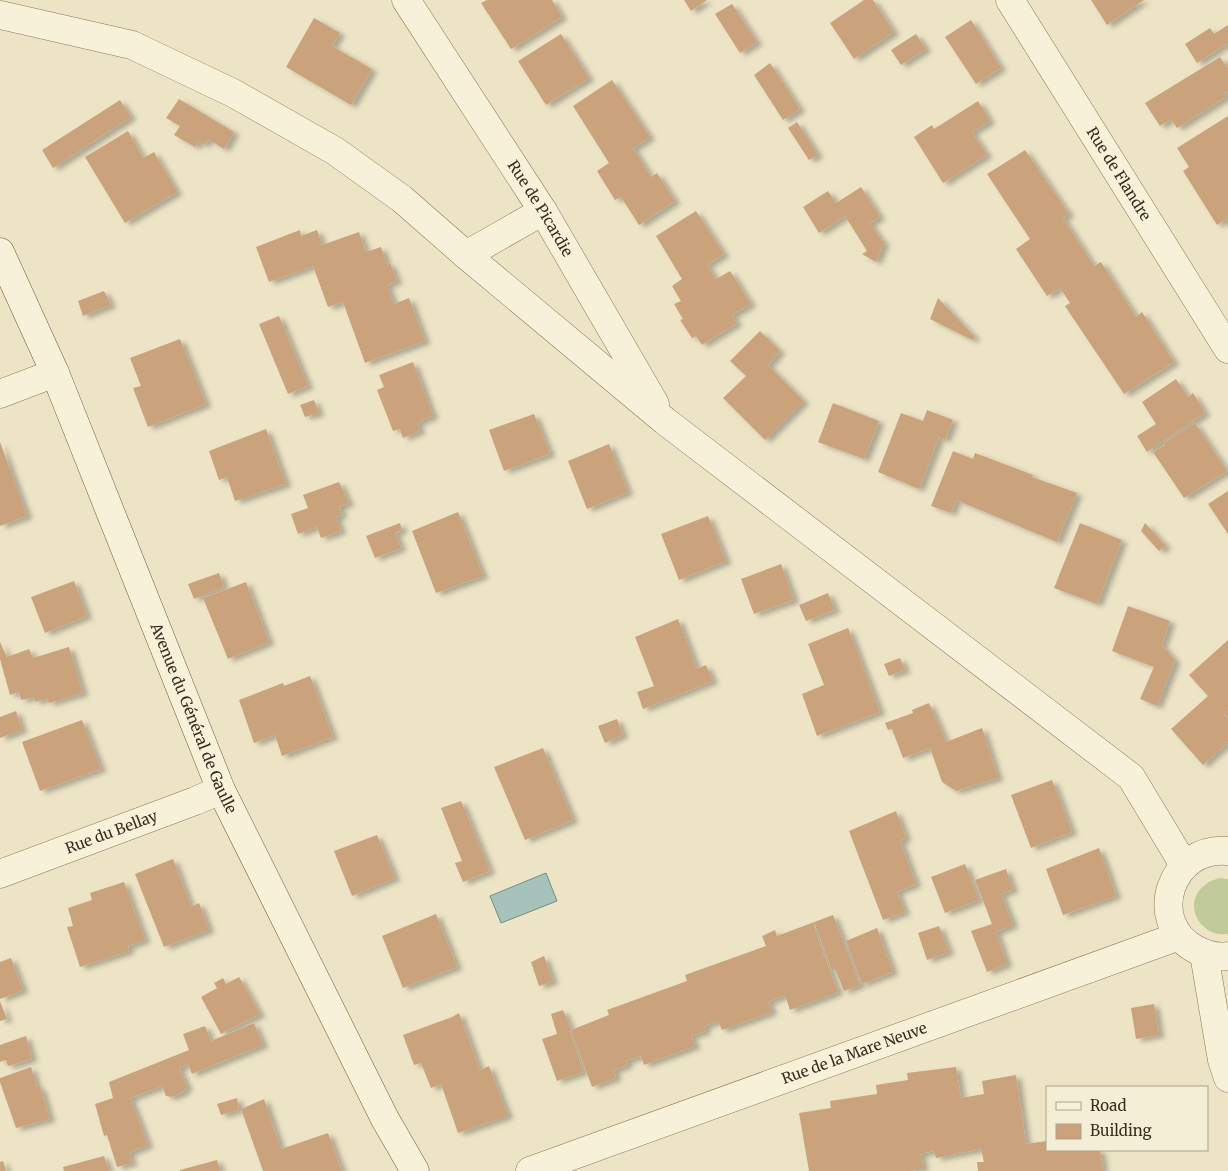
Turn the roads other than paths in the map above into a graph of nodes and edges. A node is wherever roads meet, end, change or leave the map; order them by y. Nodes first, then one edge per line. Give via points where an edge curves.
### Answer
1 (406, 0) edge
2 (1010, 0) edge
3 (0, 16) edge
4 (543, 211) junction
5 (0, 252) edge
6 (466, 255) junction
7 (1228, 348) edge
8 (55, 373) junction
9 (0, 394) edge
10 (664, 421) junction
11 (221, 790) junction
12 (1228, 851) edge
13 (1184, 865) junction
14 (0, 874) edge
15 (1179, 936) junction
16 (1216, 955) edge
17 (1228, 1078) edge
18 (415, 1171) edge
19 (530, 1171) edge

1 - 4 street, Rue de Picardie
2 - 7 street, Rue de Flandre
3 - 6 street via 132,45 232,93 335,151 402,199
4 - 6 street
4 - 10 street, Rue de Picardie
5 - 8 street, Avenue du Général de Gaulle
6 - 10 street
8 - 9 street
8 - 11 street, Avenue du Général de Gaulle
10 - 13 street via 1131,777
11 - 14 street, Rue du Bellay
11 - 18 street, Avenue du Général de Gaulle via 385,1120
12 - 13 street via 1214,850 1201,854
13 - 15 street via 1169,892 1168,907
15 - 16 street via 1190,946
15 - 19 street, Rue de la Mare Neuve
16 - 17 street via 1222,1060

